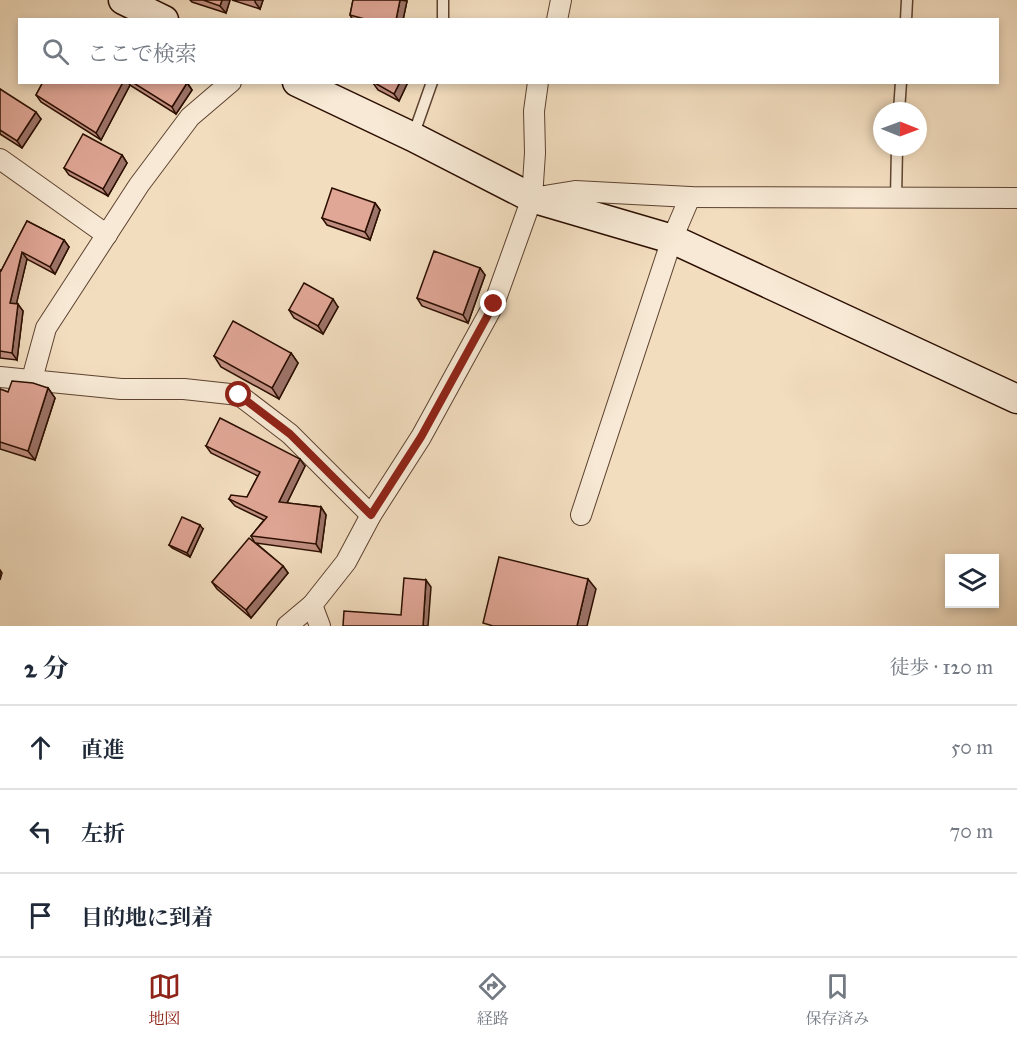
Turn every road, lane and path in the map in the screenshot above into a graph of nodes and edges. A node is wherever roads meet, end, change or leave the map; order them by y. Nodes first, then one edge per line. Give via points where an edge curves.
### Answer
1 (123, 0) edge
2 (443, 0) edge
3 (561, 0) edge
4 (907, 0) edge
5 (161, 15) edge
6 (443, 18) edge
7 (557, 18) edge
8 (906, 18) edge
9 (229, 84) edge
10 (301, 84) edge
11 (431, 84) edge
12 (538, 84) edge
13 (901, 84) edge
14 (900, 102) edge
15 (413, 137) junction
16 (897, 156) edge
17 (0, 159) edge
18 (690, 196) junction
19 (532, 198) junction
20 (896, 198) junction
21 (1017, 198) edge
22 (106, 234) junction
23 (672, 239) junction
24 (0, 377) edge
25 (32, 379) junction
26 (1017, 399) edge
27 (371, 515) junction
28 (581, 515) dead end
29 (312, 605) junction
30 (287, 626) edge
31 (320, 626) edge

1 - 5 street
2 - 6 lane
3 - 7 street
4 - 8 lane
9 - 22 street via 190,117
10 - 15 street
11 - 15 lane
12 - 19 street
13 - 14 lane
15 - 19 street
16 - 20 lane
17 - 22 street
18 - 19 street via 575,191
18 - 20 street
18 - 23 street
19 - 23 street
19 - 27 street via 494,304 421,437
20 - 21 street
22 - 25 street via 46,328
23 - 26 street
23 - 28 street
24 - 25 street
25 - 27 street via 121,389 184,389 239,395 290,434
27 - 29 street via 346,562
29 - 30 street
29 - 31 street

